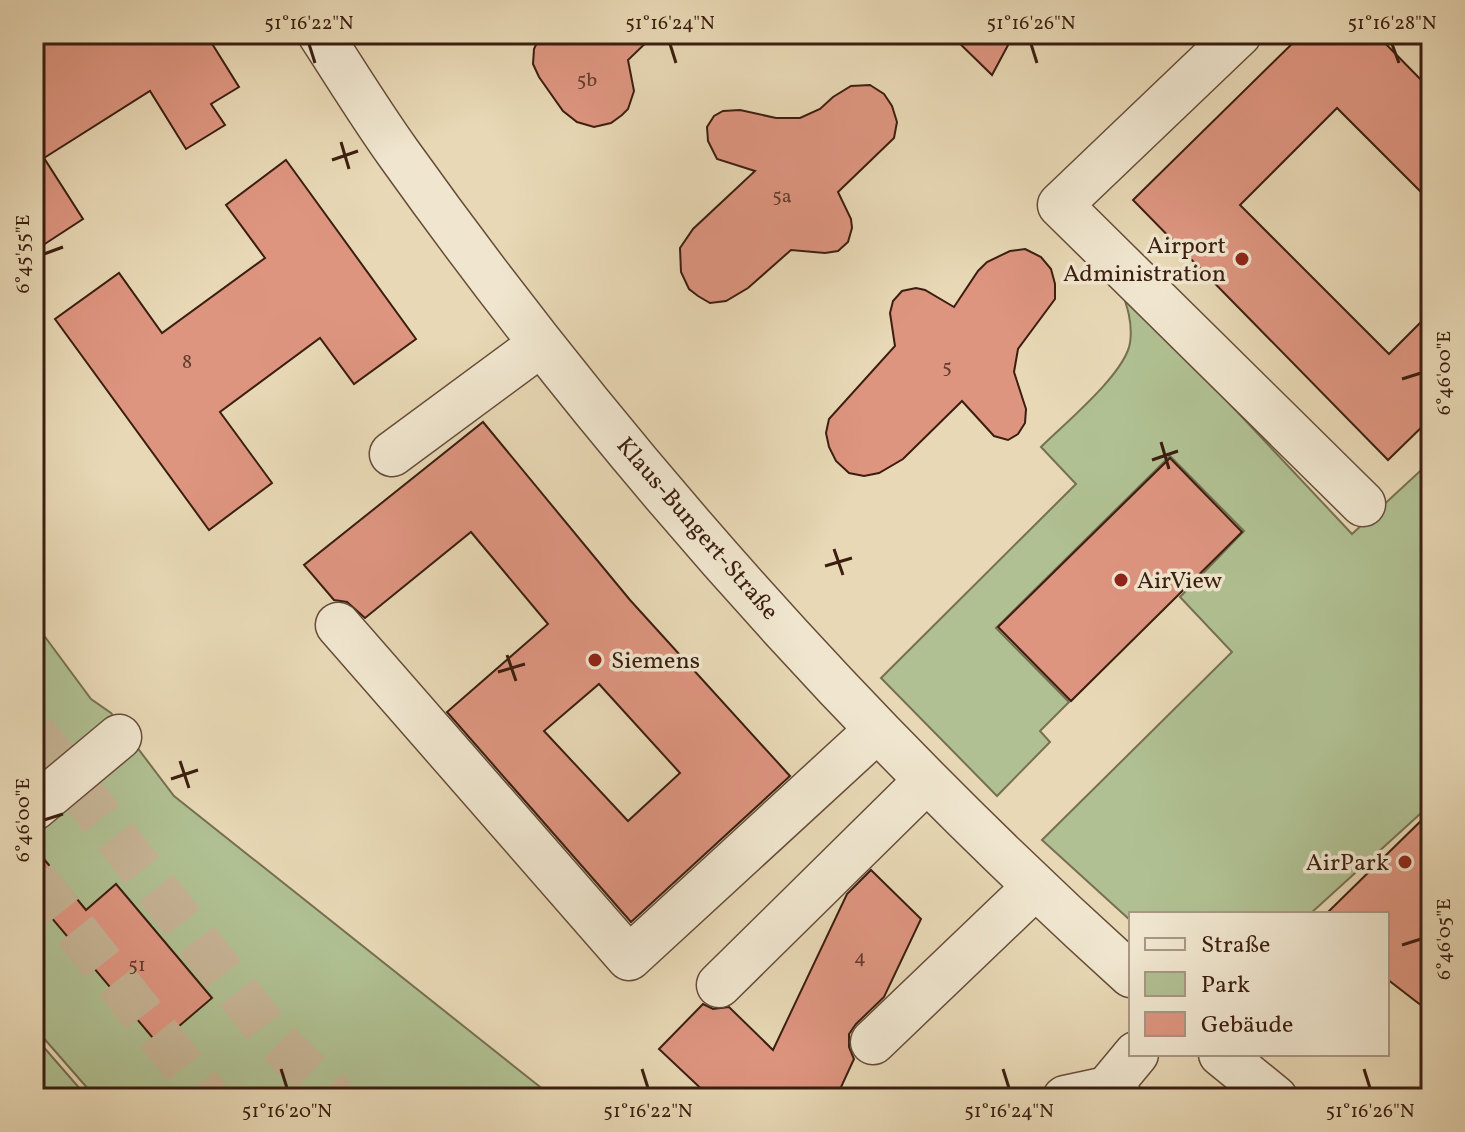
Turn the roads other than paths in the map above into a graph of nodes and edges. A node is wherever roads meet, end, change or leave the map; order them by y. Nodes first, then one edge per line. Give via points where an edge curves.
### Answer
1 (320, 34) edge
2 (1239, 34) edge
3 (541, 344) junction
4 (392, 454) dead end
5 (1363, 504) dead end
6 (338, 625) dead end
7 (877, 730) junction
8 (119, 737) dead end
9 (926, 781) junction
10 (34, 808) edge
11 (1034, 888) junction
12 (1129, 973) edge
13 (719, 985) dead end
14 (873, 1042) dead end
15 (1135, 1056) edge
16 (1223, 1056) edge
17 (1114, 1093) edge
18 (1065, 1098) edge
19 (1275, 1098) edge

1 - 3 street, Klaus-Bungert-Straße via 398,154
2 - 5 street via 1060,205
3 - 4 street
3 - 7 street, Klaus-Bungert-Straße via 678,509
6 - 7 street via 629,958
7 - 9 street, Klaus-Bungert-Straße
8 - 10 street
9 - 11 street, Klaus-Bungert-Straße
9 - 13 street
11 - 12 street, Klaus-Bungert-Straße
11 - 14 street
15 - 17 street
16 - 19 street
17 - 18 street

